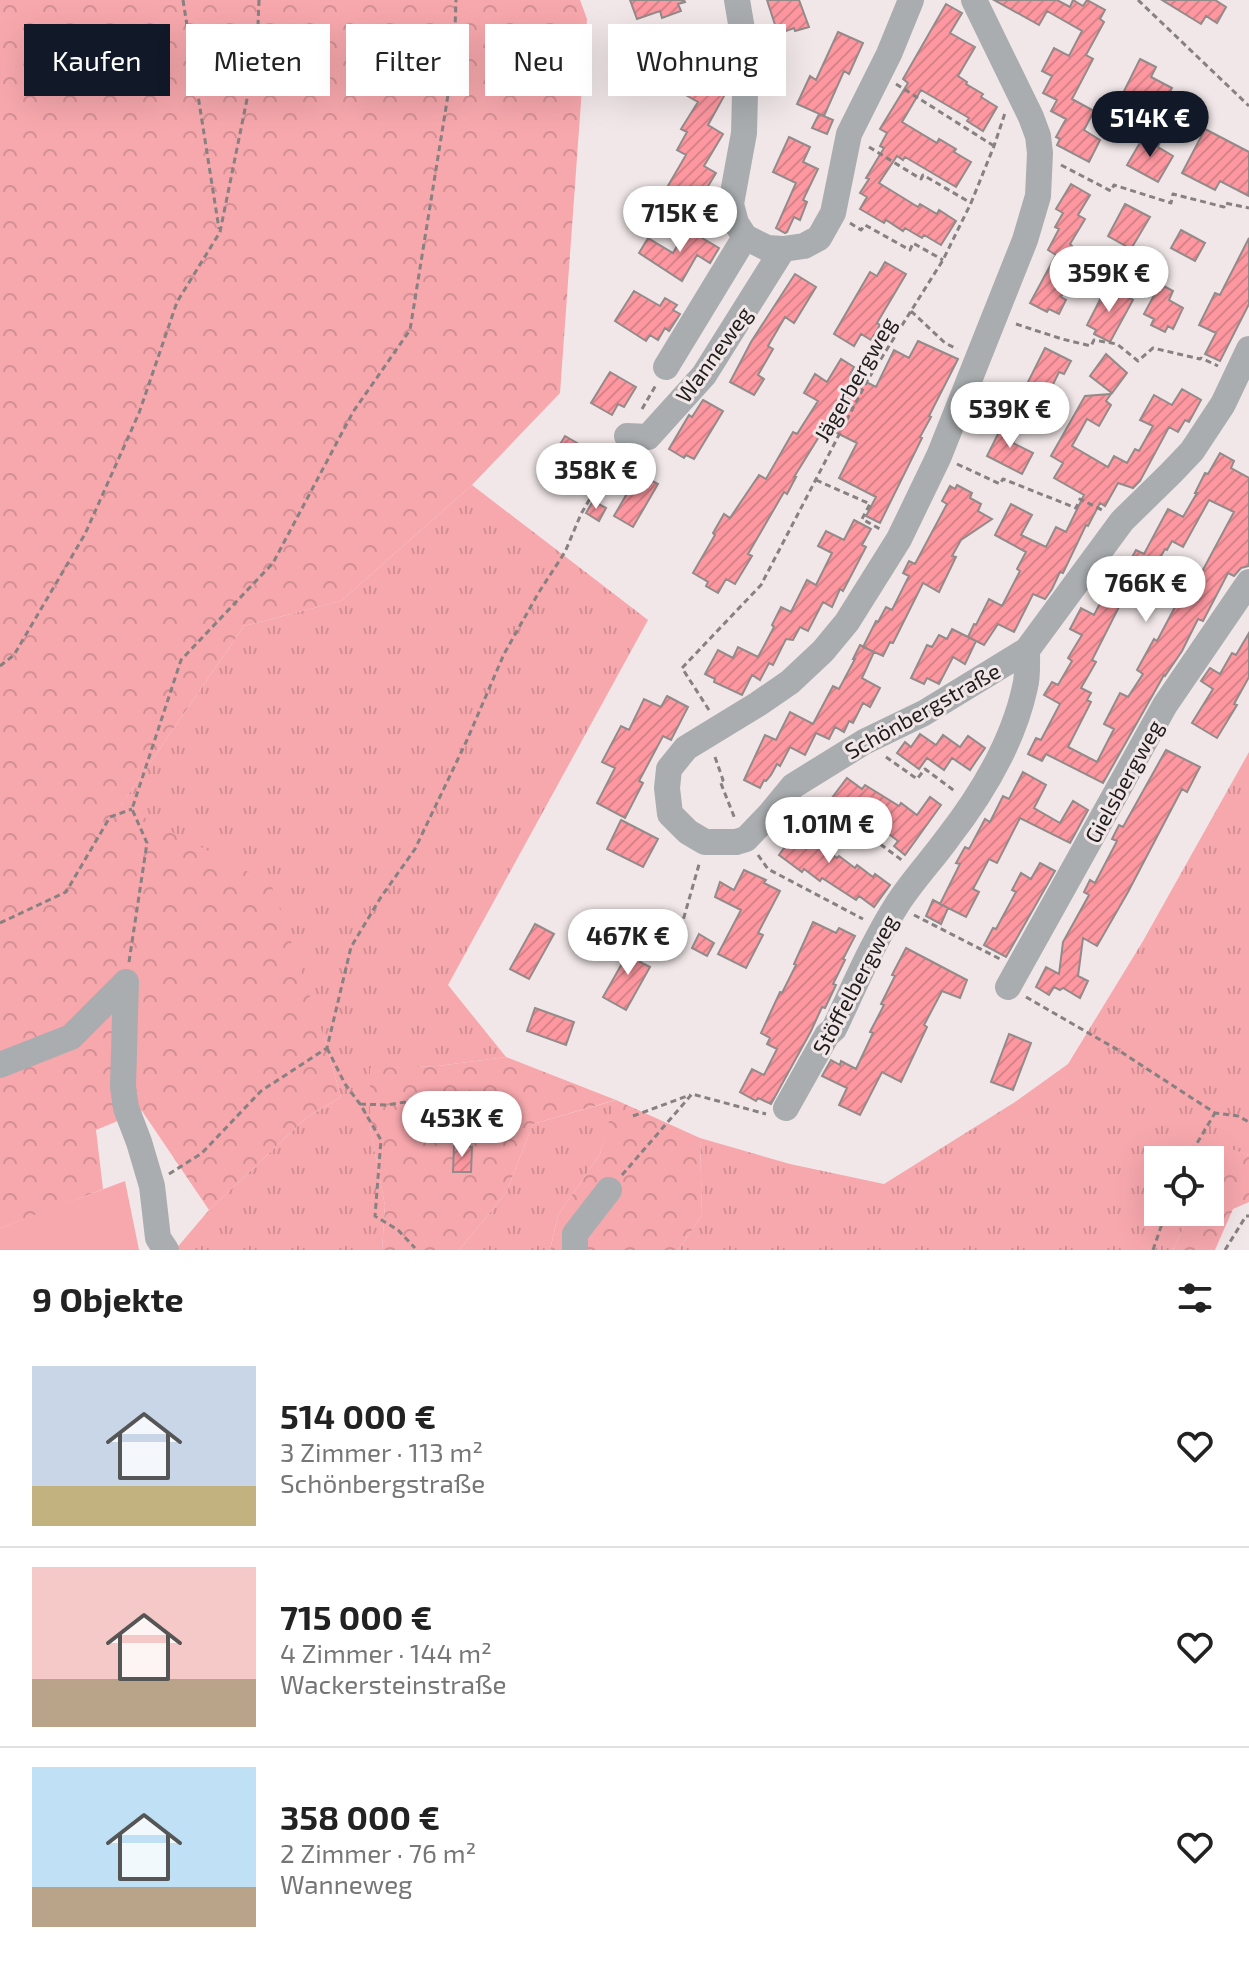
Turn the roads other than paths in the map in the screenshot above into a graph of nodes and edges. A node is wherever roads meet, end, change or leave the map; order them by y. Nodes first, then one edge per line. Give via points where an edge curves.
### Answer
1 (737, 0) edge
2 (911, 0) edge
3 (974, 0) edge
4 (745, 237) junction
5 (783, 249) junction
6 (1249, 349) edge
7 (666, 367) road end
8 (627, 436) road end
9 (1249, 582) edge
10 (1027, 650) junction
11 (1014, 978) road end
12 (0, 1065) edge
13 (786, 1108) dead end
14 (609, 1190) road end
15 (166, 1250) edge
16 (575, 1250) edge

1 - 4 street via 746,53 744,133 731,204
2 - 5 street via 849,134 833,213 819,238
3 - 10 street, Schönbergstraße via 1038,136 1038,196 1025,240 939,456 899,539 823,651 790,682 686,748 669,769 670,814 705,842 746,839 793,786
4 - 5 street
4 - 7 street
5 - 8 street, Wanneweg via 704,375 648,437
6 - 10 street, Schönbergstraße via 1223,404 1192,451 1122,521
9 - 11 street, Gielsbergweg via 1165,705
10 - 13 street, Stöffelbergweg via 1026,685 1003,751 896,906 834,1029
12 - 15 street via 71,1037 126,982 126,1108 152,1186 158,1238
14 - 16 street via 575,1234

